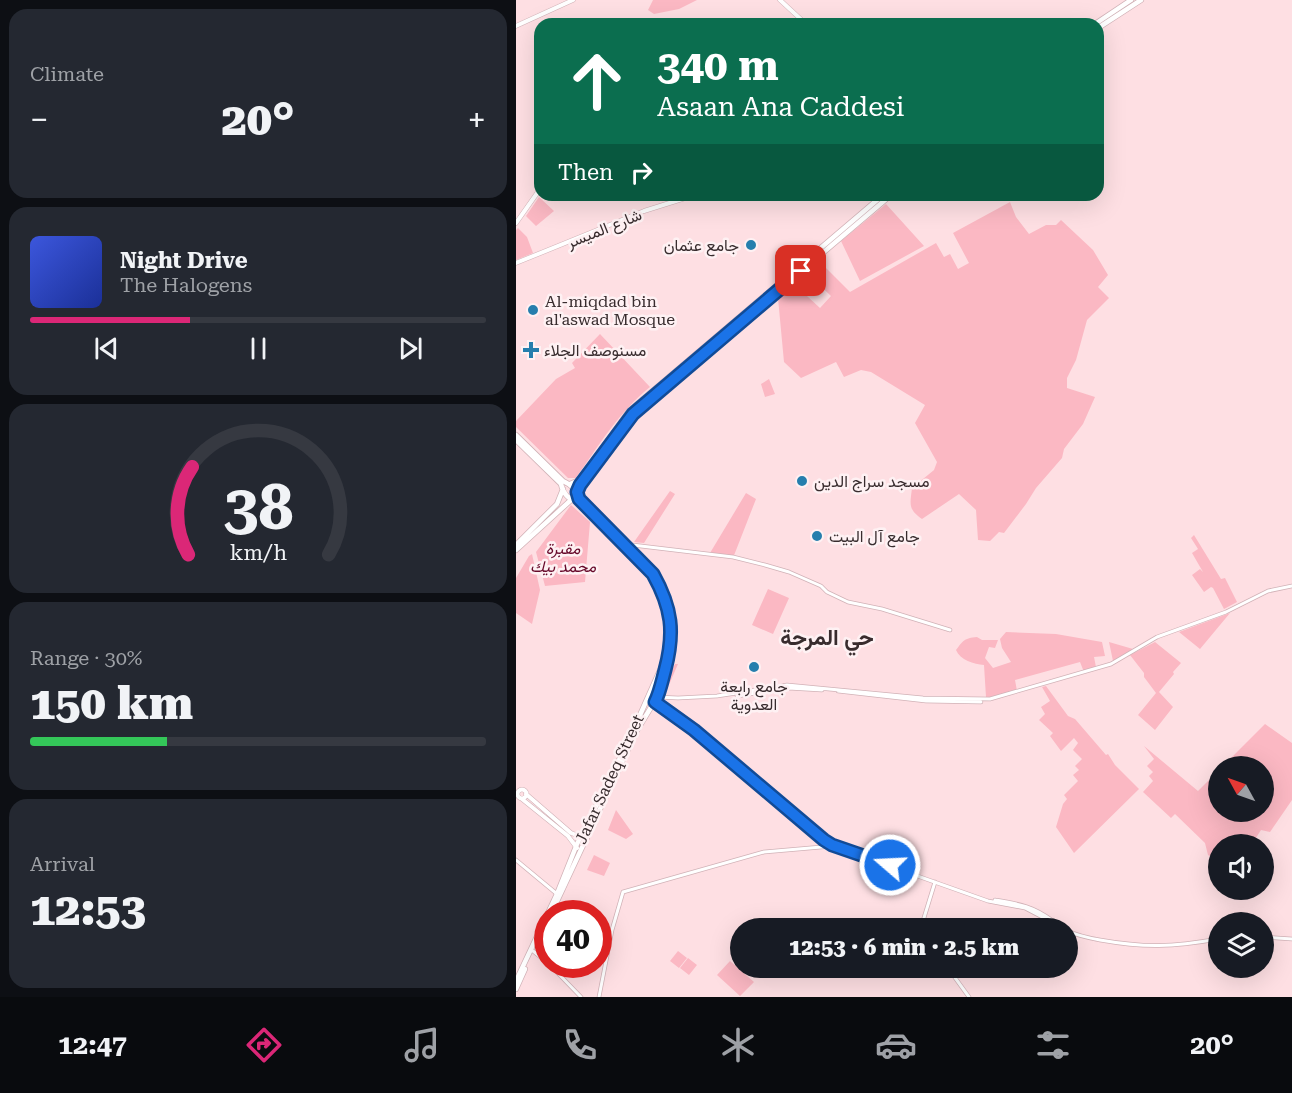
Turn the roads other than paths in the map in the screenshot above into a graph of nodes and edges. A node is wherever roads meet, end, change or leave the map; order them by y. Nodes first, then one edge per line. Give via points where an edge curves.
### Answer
1 (573, 0) edge
2 (780, 0) edge
3 (1131, 0) edge
4 (1141, 0) edge
5 (800, 18) edge
6 (1104, 18) edge
7 (1104, 24) edge
8 (516, 26) edge
9 (534, 198) edge
10 (675, 201) edge
11 (876, 201) edge
12 (884, 201) edge
13 (516, 223) edge
14 (516, 264) edge
15 (516, 435) edge
16 (516, 440) edge
17 (570, 484) junction
18 (563, 492) junction
19 (577, 492) junction
20 (570, 500) junction
21 (624, 544) junction
22 (516, 545) edge
23 (516, 550) edge
24 (1292, 586) edge
25 (950, 630) dead end
26 (1075, 676) junction
27 (652, 687) junction
28 (660, 691) junction
29 (656, 700) junction
30 (642, 708) junction
31 (648, 712) junction
32 (516, 786) edge
33 (521, 790) junction
34 (517, 794) edge
35 (526, 794) junction
36 (522, 799) junction
37 (584, 837) junction
38 (830, 846) junction
39 (576, 847) junction
40 (582, 850) junction
41 (516, 860) edge
42 (935, 882) junction
43 (556, 894) junction
44 (558, 900) edge
45 (924, 918) edge
46 (1044, 918) edge
47 (1048, 918) edge
48 (1078, 935) edge
49 (1274, 938) edge
50 (1292, 939) edge
51 (1208, 940) edge
52 (533, 951) edge
53 (562, 978) edge
54 (955, 978) edge
55 (516, 981) edge
56 (516, 989) edge
57 (581, 997) edge
58 (599, 997) edge
59 (969, 997) edge

1 - 8 main road
2 - 5 main road
3 - 6 main road
4 - 7 main road
9 - 13 main road
10 - 14 main road, شارع الميسر
11 - 17 main road via 629,411 583,475
12 - 19 main road via 633,414
15 - 17 main road, Jafar Sadeq Street via 563,482
16 - 18 main road, Jafar Sadeq Street via 561,484
17 - 18 main road
17 - 19 main road, Jafar Sadeq Street
18 - 20 main road, Jafar Sadeq Street
18 - 22 main road via 557,504
19 - 20 main road
19 - 21 main road, Jafar Sadeq Street via 579,499
20 - 23 main road
20 - 27 main road, Jafar Sadeq Street via 577,502 621,546 651,577 658,590 665,608 667,648
21 - 25 street via 733,557 765,565 821,586 848,602
21 - 28 main road, Jafar Sadeq Street via 653,574 669,609 670,651
24 - 26 street via 1268,591 1226,612 1157,637 1116,662
26 - 29 street via 990,699 923,698 787,685 718,696
26 - 29 street via 977,702 791,688
27 - 28 main road via 657,685
27 - 30 main road, Jafar Sadeq Street
28 - 29 main road, Jafar Sadeq Street
29 - 31 main road, Jafar Sadeq Street
29 - 38 street
29 - 47 street via 832,845 987,899 1025,905
30 - 31 main road
30 - 37 main road, Jafar Sadeq Street
31 - 37 main road, Jafar Sadeq Street
32 - 33 main road
33 - 34 main road
33 - 35 main road
34 - 36 main road
35 - 36 main road
35 - 37 main road via 571,833
36 - 39 main road
37 - 39 main road, Jafar Sadeq Street
37 - 40 main road, Jafar Sadeq Street
38 - 42 street
38 - 58 street via 765,852 623,892
39 - 40 main road
39 - 43 main road, Jafar Sadeq Street
40 - 44 main road, Jafar Sadeq Street
41 - 43 street
42 - 45 street
42 - 46 street via 988,901 1025,908
43 - 55 main road, Jafar Sadeq Street
48 - 51 street via 1154,947
49 - 50 street
52 - 56 main road
53 - 57 street
54 - 59 street

